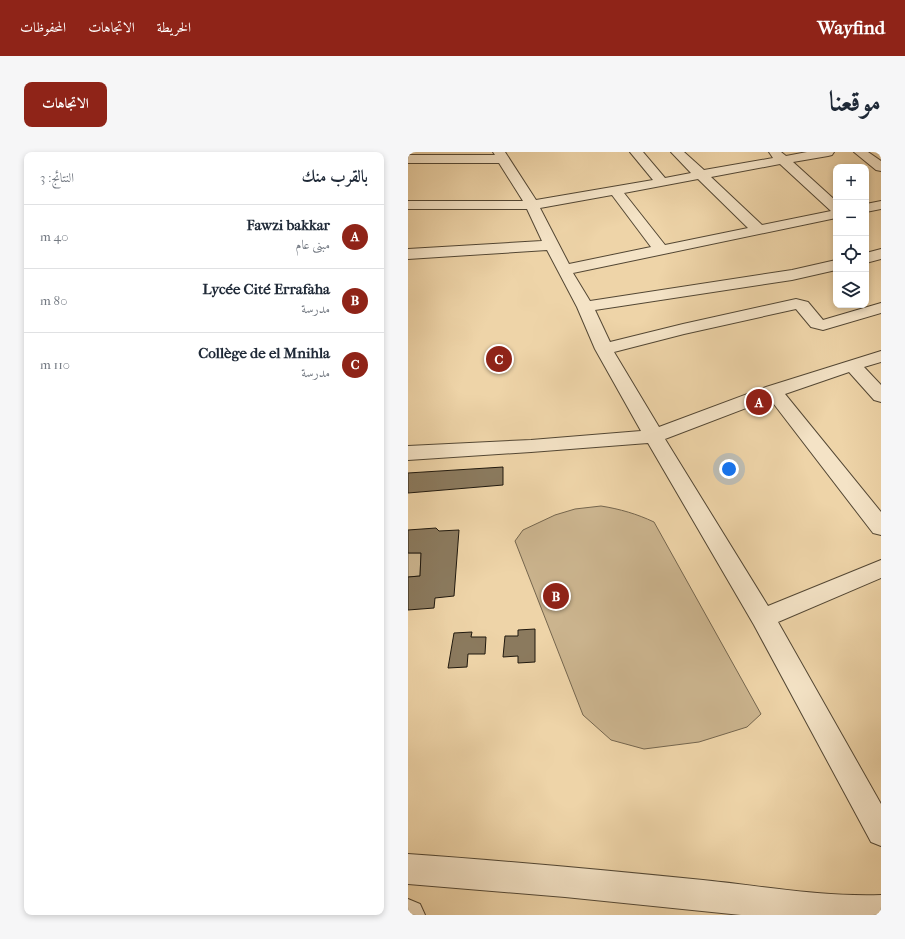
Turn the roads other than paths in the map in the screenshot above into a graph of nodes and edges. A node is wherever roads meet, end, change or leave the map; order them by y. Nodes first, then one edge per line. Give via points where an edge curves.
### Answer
1 (636, 152) edge
2 (677, 152) edge
3 (828, 152) edge
4 (860, 152) edge
5 (501, 156) edge
6 (778, 156) edge
7 (408, 158) edge
8 (881, 167) edge
9 (700, 174) junction
10 (662, 183) junction
11 (615, 190) junction
12 (408, 205) edge
13 (532, 205) junction
14 (833, 205) edge
15 (881, 205) edge
16 (869, 207) edge
17 (833, 215) edge
18 (759, 230) junction
19 (552, 246) junction
20 (661, 250) junction
21 (408, 254) edge
22 (881, 254) edge
23 (869, 257) edge
24 (833, 266) edge
25 (564, 270) junction
26 (585, 307) junction
27 (881, 308) edge
28 (604, 349) junction
29 (881, 356) edge
30 (853, 366) junction
31 (774, 391) junction
32 (881, 396) edge
33 (654, 436) junction
34 (408, 453) edge
35 (881, 527) edge
36 (881, 569) edge
37 (763, 618) junction
38 (881, 832) edge
39 (408, 869) edge
40 (881, 911) edge

1 - 10 street
2 - 9 street
3 - 6 street
4 - 8 street
5 - 7 street
5 - 13 street
6 - 9 street
6 - 14 street
9 - 10 street
9 - 18 street
10 - 11 street
11 - 13 street
11 - 20 street
12 - 13 street
13 - 19 street
15 - 16 street
17 - 18 street
18 - 20 street
19 - 21 street
19 - 25 street
20 - 25 street
22 - 23 street
24 - 26 street via 755,282
25 - 26 street
26 - 28 street
27 - 28 street via 823,325 817,323 802,305 796,304
28 - 33 street
29 - 30 street
30 - 31 street
30 - 32 street
31 - 33 street
31 - 35 street
33 - 34 street
33 - 37 street
36 - 37 street
37 - 38 street
39 - 40 street via 510,876 721,897 840,912

